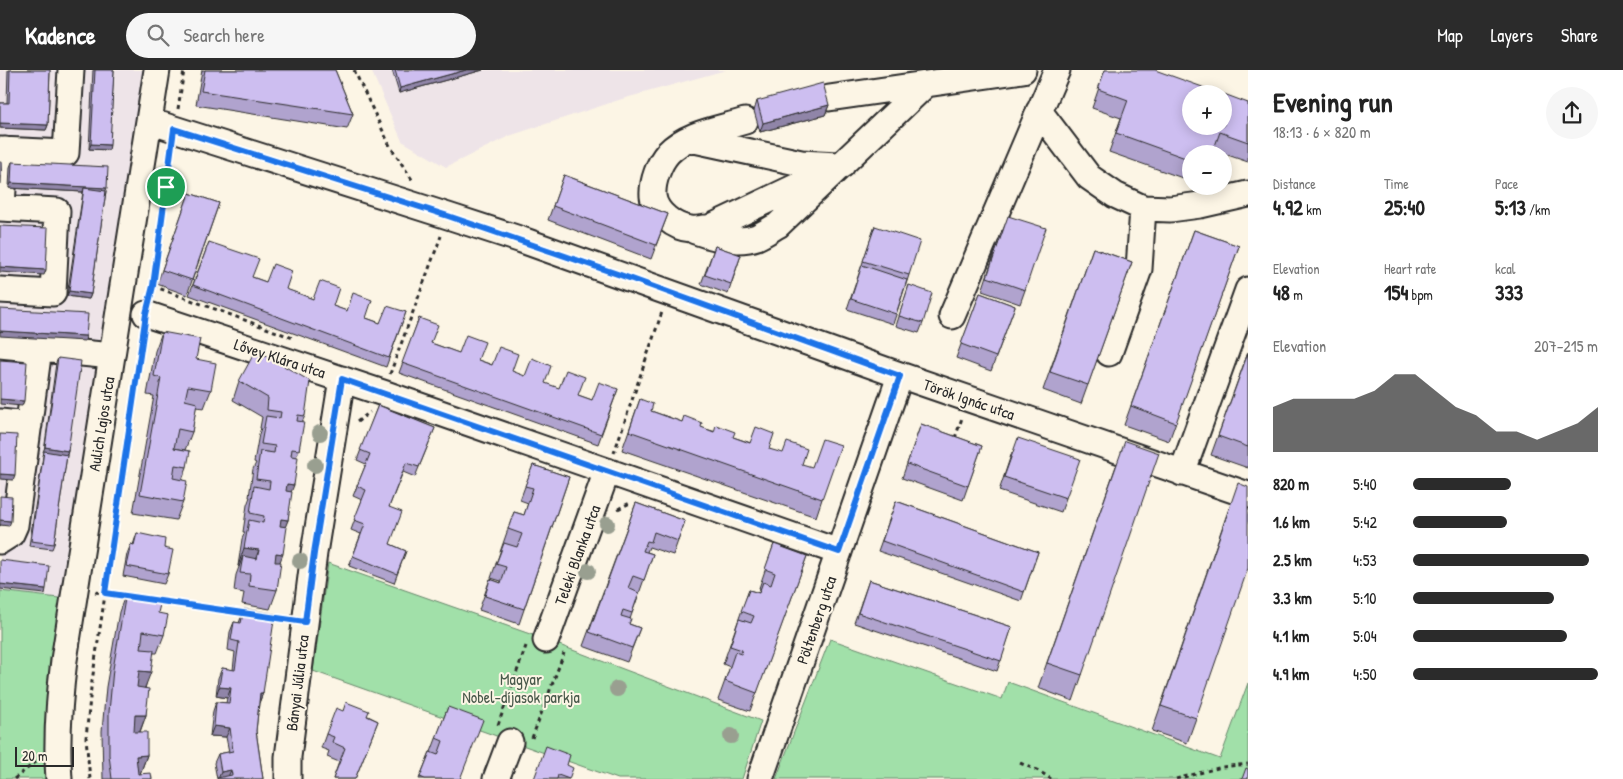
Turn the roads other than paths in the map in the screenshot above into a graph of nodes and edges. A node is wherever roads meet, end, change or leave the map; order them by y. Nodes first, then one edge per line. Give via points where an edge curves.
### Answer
1 (71, 70) edge
2 (157, 70) edge
3 (1023, 70) edge
4 (1056, 70) edge
5 (926, 84) junction
6 (829, 98) edge
7 (1039, 111) junction
8 (745, 121) dead end
9 (149, 122) junction
10 (687, 139) junction
11 (3, 150) edge
12 (842, 165) junction
13 (1248, 194) edge
14 (1, 208) edge
15 (1143, 208) junction
16 (0, 290) edge
17 (1248, 290) edge
18 (146, 314) road end
19 (952, 316) dead end
20 (0, 345) edge
21 (39, 349) junction
22 (1109, 353) dead end
23 (112, 356) junction
24 (900, 376) junction
25 (342, 379) junction
26 (0, 422) edge
27 (28, 425) junction
28 (615, 464) junction
29 (1182, 473) junction
30 (10, 495) edge
31 (1248, 495) edge
32 (0, 541) edge
33 (839, 552) junction
34 (546, 643) road end
35 (513, 735) road end
36 (59, 779) edge
37 (288, 779) edge
38 (496, 779) edge
39 (760, 779) edge

1 - 11 street via 66,153
2 - 9 street, Aulich Lajos utca
3 - 5 street
4 - 7 street
5 - 6 street
5 - 12 street
7 - 15 street via 1089,177 1115,195
7 - 19 street
8 - 10 street
9 - 23 street, Aulich Lajos utca
9 - 24 street, Török Ignác utca via 437,212
10 - 12 street via 801,163
10 - 12 street via 668,153 656,173 653,196 669,221 690,229 710,227
11 - 14 street
13 - 15 street via 1170,209
14 - 16 street via 57,211 53,293
15 - 22 street via 1139,268
17 - 29 street
18 - 25 street, Lővey Klára utca
20 - 21 street
21 - 23 street
21 - 27 street
23 - 36 street, Aulich Lajos utca via 59,704
24 - 29 street, Török Ignác utca
24 - 33 street, Pöltenberg utca
25 - 28 street, Lővey Klára utca via 383,386
25 - 37 street, Bányai Júlia utca via 314,553 288,757
26 - 27 street
27 - 30 street
28 - 33 street, Lővey Klára utca
28 - 34 street, Teleki Blanka utca
29 - 31 street, Török Ignác utca
30 - 32 street via 15,525 11,534
33 - 39 street, Pöltenberg utca
35 - 38 street

